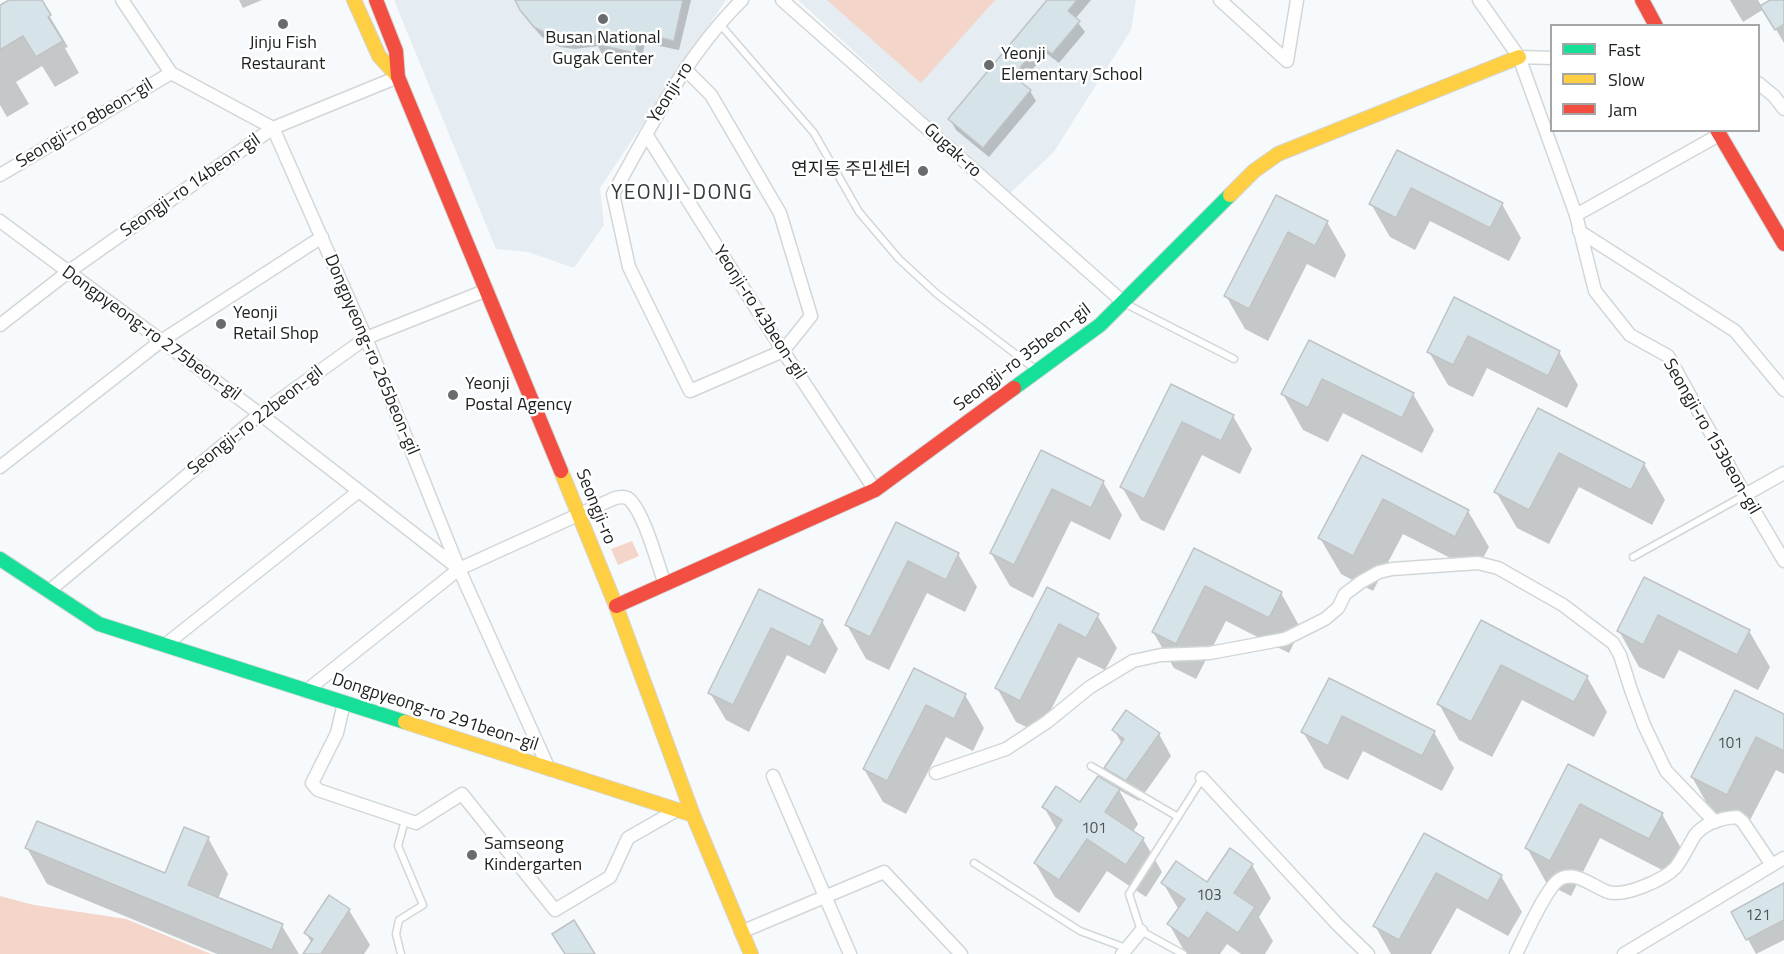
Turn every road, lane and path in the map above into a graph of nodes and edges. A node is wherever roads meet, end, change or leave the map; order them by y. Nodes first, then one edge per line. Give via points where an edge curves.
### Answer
1 (122, 0) edge
2 (354, 0) edge
3 (375, 0) edge
4 (742, 0) edge
5 (782, 0) edge
6 (1220, 0) edge
7 (1297, 0) edge
8 (1479, 0) edge
9 (1641, 0) edge
10 (719, 23) junction
11 (1655, 24) edge
12 (1519, 57) junction
13 (1550, 58) edge
14 (684, 69) junction
15 (171, 73) junction
16 (398, 76) junction
17 (1760, 85) edge
18 (1784, 109) edge
19 (273, 128) junction
20 (1718, 133) edge
21 (646, 134) junction
22 (0, 175) edge
23 (1576, 215) junction
24 (0, 221) edge
25 (1580, 231) junction
26 (322, 237) junction
27 (1784, 244) edge
28 (68, 273) junction
29 (487, 290) junction
30 (1122, 302) junction
31 (0, 325) edge
32 (366, 338) junction
33 (161, 341) junction
34 (783, 351) junction
35 (1234, 360) dead end
36 (1038, 371) junction
37 (1784, 390) edge
38 (260, 414) junction
39 (0, 468) edge
40 (1784, 473) edge
41 (875, 490) junction
42 (359, 491) junction
43 (1745, 495) junction
44 (579, 516) junction
45 (1633, 557) dead end
46 (0, 559) edge
47 (1784, 561) edge
48 (459, 569) junction
49 (665, 584) junction
50 (49, 591) junction
51 (616, 606) junction
52 (165, 645) junction
53 (306, 691) junction
54 (344, 703) junction
55 (1091, 766) dead end
56 (549, 769) junction
57 (936, 773) dead end
58 (773, 776) dead end
59 (1202, 778) joint
60 (677, 810) junction
61 (693, 815) junction
62 (1178, 817) junction
63 (405, 820) junction
64 (1715, 822) junction
65 (1784, 858) edge
66 (974, 863) dead end
67 (1772, 865) junction
68 (826, 897) junction
69 (1141, 931) junction
70 (741, 932) junction
71 (1651, 940) junction
72 (1124, 951) edge
73 (401, 954) edge
74 (751, 954) edge
75 (850, 954) edge
76 (961, 954) edge
77 (1183, 954) edge
78 (1368, 954) edge
79 (1516, 954) edge
80 (1624, 954) edge
81 (1647, 954) edge

1 - 15 street
2 - 16 main road, Seongji-ro via 379,56
3 - 16 main road, Seongji-ro via 396,51
4 - 10 street, Yeonji-ro
5 - 30 street, Gugak-ro
6 - 7 street via 1287,61
8 - 12 street, Seongji-ro 153beon-gil
9 - 11 main road
10 - 14 street, Yeonji-ro
10 - 36 lane via 814,133 860,212 899,259 937,294
12 - 13 street
12 - 23 street, Seongji-ro 153beon-gil
12 - 30 main road, Seongji-ro 35beon-gil via 1278,154 1254,171
14 - 21 street, Yeonji-ro
14 - 34 street via 711,95 780,213 811,316
15 - 19 street
15 - 22 street, Seongji-ro 8beon-gil
16 - 19 street, Seongji-ro 14beon-gil
16 - 29 main road, Seongji-ro
17 - 18 street
19 - 26 street, Dongpyeong-ro 265beon-gil
19 - 28 street, Seongji-ro 14beon-gil
20 - 23 street
20 - 27 main road
21 - 34 street, Yeonji-ro 43beon-gil
21 - 34 street, Yeonji-ro via 613,194 629,267 690,391
23 - 25 street, Seongji-ro 153beon-gil
24 - 28 street, Dongpyeong-ro 275beon-gil
25 - 37 street via 1734,331
25 - 43 street, Seongji-ro 153beon-gil via 1595,291 1630,335 1668,356
26 - 32 street, Dongpyeong-ro 265beon-gil
26 - 33 street
28 - 31 street, Seongji-ro 14beon-gil
28 - 33 street, Dongpyeong-ro 275beon-gil
29 - 32 street, Seongji-ro 22beon-gil
29 - 44 main road, Seongji-ro
30 - 35 lane
30 - 36 main road, Seongji-ro 35beon-gil via 1101,325
32 - 38 street, Seongji-ro 22beon-gil
32 - 48 street, Dongpyeong-ro 265beon-gil
33 - 38 street, Dongpyeong-ro 275beon-gil
33 - 39 street
34 - 41 street, Yeonji-ro 43beon-gil
36 - 41 main road, Seongji-ro 35beon-gil
38 - 42 street, Dongpyeong-ro 275beon-gil
38 - 50 street, Seongji-ro 22beon-gil
40 - 43 street
41 - 49 main road, Seongji-ro 35beon-gil
42 - 48 street, Dongpyeong-ro 275beon-gil
42 - 52 street
43 - 45 lane
43 - 47 street, Seongji-ro 153beon-gil
44 - 48 street
44 - 49 street via 615,498 628,499 642,521
44 - 51 main road, Seongji-ro
46 - 50 main road, Dongpyeong-ro 291beon-gil
48 - 53 street
48 - 56 street, Dongpyeong-ro 265beon-gil
49 - 51 main road, Seongji-ro 35beon-gil
50 - 52 main road, Dongpyeong-ro 291beon-gil via 99,624
51 - 61 main road, Seongji-ro
52 - 53 main road, Dongpyeong-ro 291beon-gil
53 - 54 main road, Dongpyeong-ro 291beon-gil
54 - 56 main road, Dongpyeong-ro 291beon-gil
54 - 63 street via 337,733 312,783 318,790
55 - 62 lane
56 - 60 main road, Dongpyeong-ro 291beon-gil
57 - 64 street via 1006,749 1090,687 1133,661 1161,655 1210,653 1285,639 1325,619 1338,608 1345,594 1378,572 1478,563 1498,568 1528,584 1613,643 1666,771
58 - 68 street
59 - 62 lane
59 - 78 street
60 - 61 main road, Dongpyeong-ro 291beon-gil
60 - 63 street via 628,838 610,877 555,910 462,794 416,824
61 - 70 main road, Seongji-ro
62 - 69 lane via 1129,894
63 - 73 lane via 398,846 423,905 399,920 396,934
64 - 67 street via 1737,818 1743,822
64 - 79 street via 1699,830 1674,869 1641,888 1608,892 1572,876 1562,877 1546,897
65 - 67 street
66 - 72 lane via 1080,931
67 - 71 street
68 - 70 street
68 - 75 street
68 - 76 street via 884,872
69 - 72 street
69 - 77 lane
70 - 74 main road, Seongji-ro
71 - 80 street
71 - 81 street

